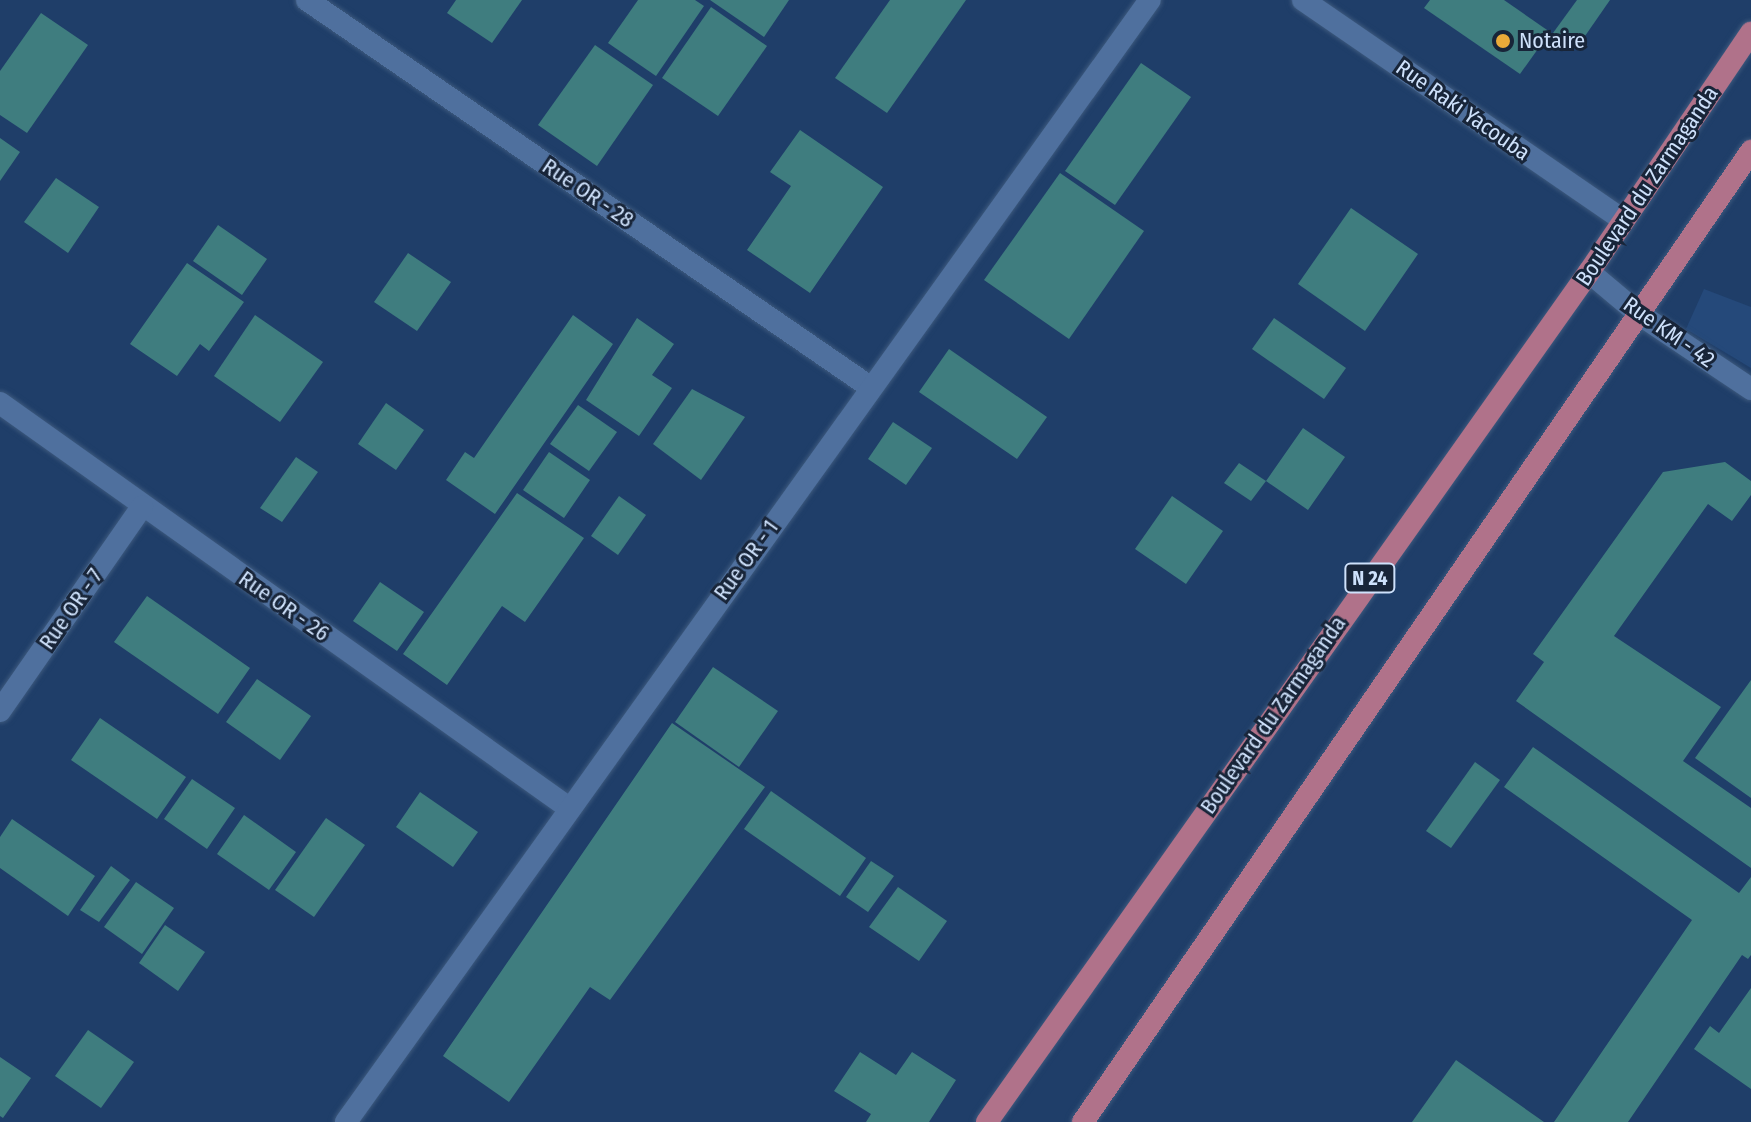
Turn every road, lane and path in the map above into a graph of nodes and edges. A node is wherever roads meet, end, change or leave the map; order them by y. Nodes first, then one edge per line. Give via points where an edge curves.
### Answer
1 (307, 0) edge
2 (1150, 0) edge
3 (1303, 0) edge
4 (1751, 33) edge
5 (1751, 151) edge
6 (1623, 220) junction
7 (1589, 272) junction
8 (1639, 314) junction
9 (870, 387) junction
10 (1751, 389) edge
11 (0, 403) edge
12 (142, 507) junction
13 (0, 711) edge
14 (569, 808) junction
15 (346, 1122) edge
16 (987, 1122) edge
17 (1083, 1122) edge

1 - 9 street, Rue OR - 28
2 - 9 street, Rue OR - 1
3 - 6 street, Rue Raki Yacouba
4 - 6 main road, Boulevard du Zarmaganda / N 24
5 - 8 main road
6 - 7 main road, Boulevard du Zarmaganda / N 24
7 - 8 street, Rue KM - 42
7 - 16 main road, Boulevard du Zarmaganda / N 24
8 - 10 street, Rue KM - 42
8 - 17 main road
9 - 14 street, Rue OR - 1
11 - 12 street, Rue OR - 26
12 - 13 street, Rue OR - 7
12 - 14 street, Rue OR - 26
14 - 15 street, Rue OR - 1

